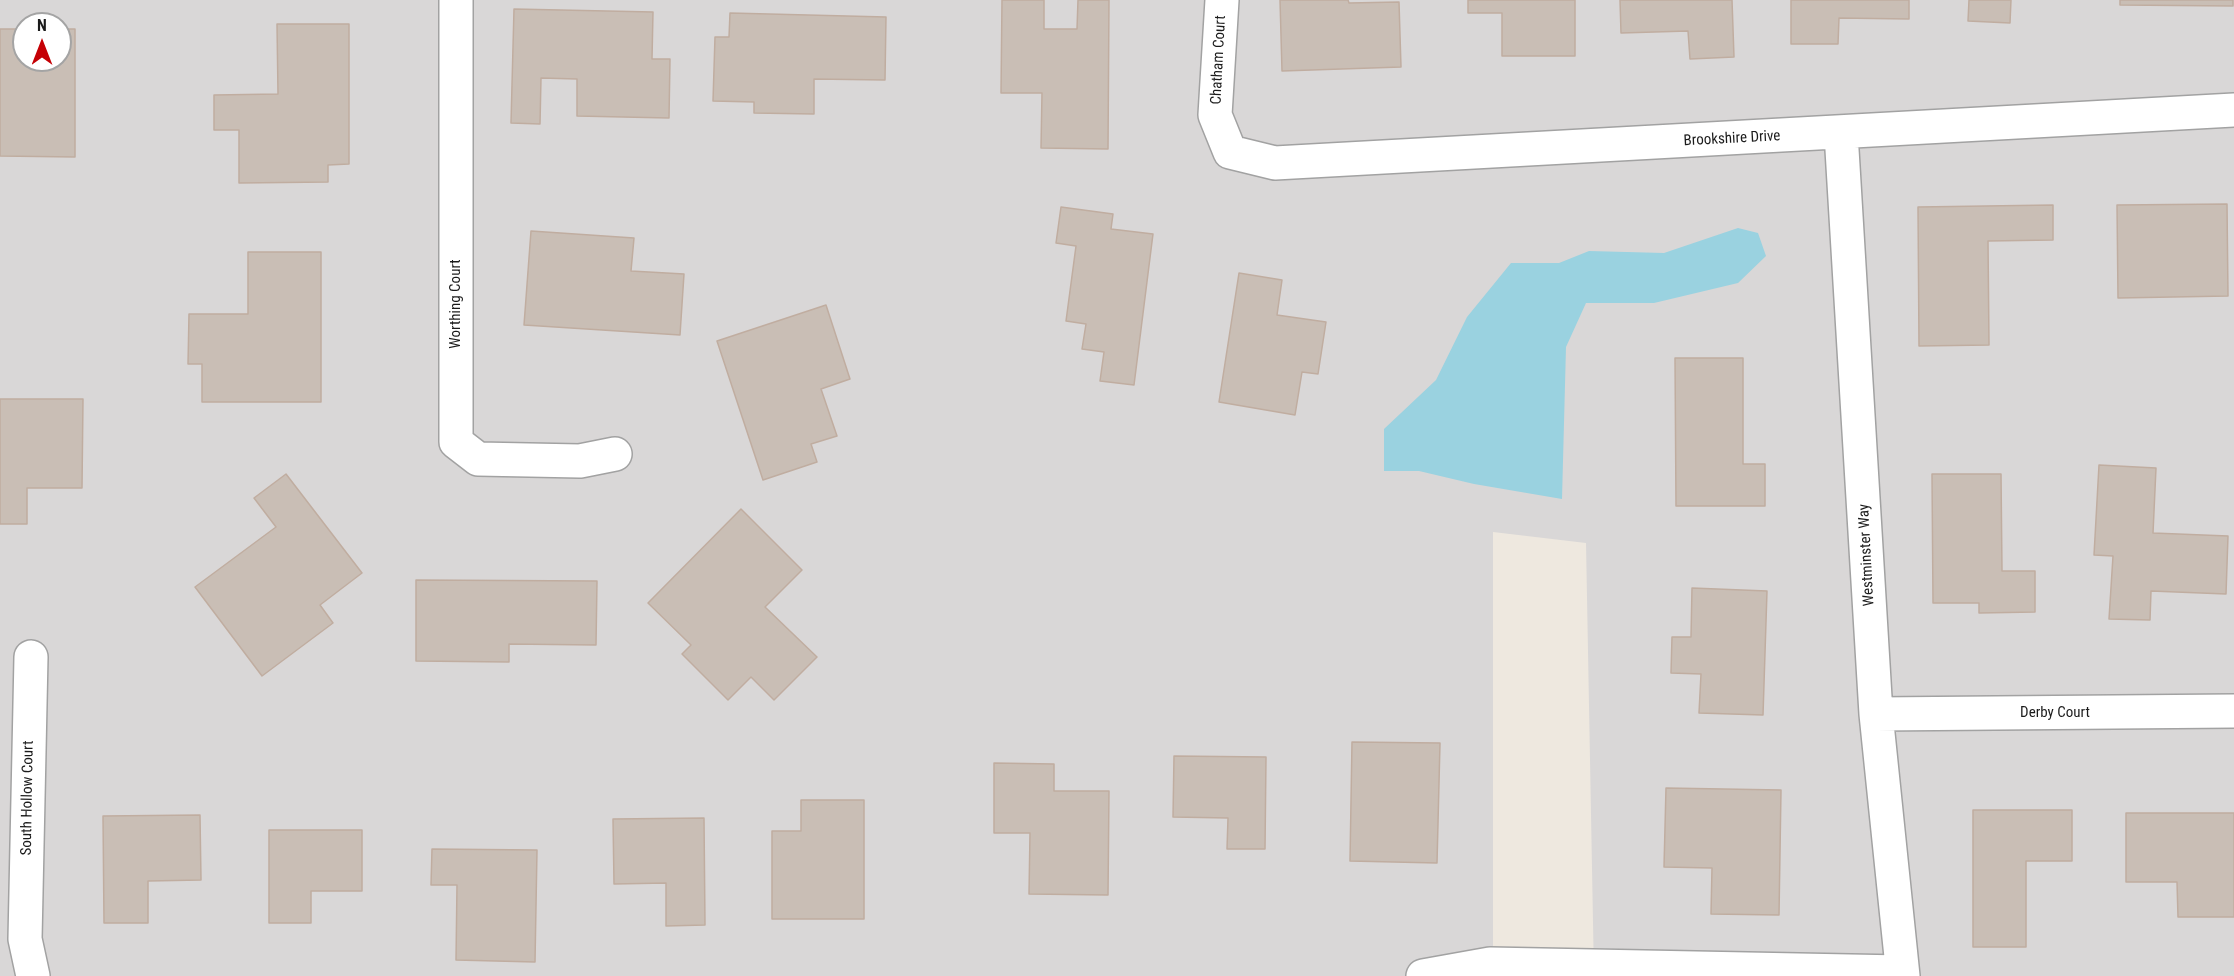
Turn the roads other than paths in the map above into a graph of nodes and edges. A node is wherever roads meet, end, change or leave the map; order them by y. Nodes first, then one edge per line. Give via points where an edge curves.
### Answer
1 (456, 0) edge
2 (1222, 0) edge
3 (2234, 110) edge
4 (1841, 133) junction
5 (1230, 152) joint
6 (615, 454) dead end
7 (31, 657) dead end
8 (2234, 711) edge
9 (1876, 714) junction
10 (1902, 974) edge
11 (33, 976) edge
12 (1423, 976) edge

1 - 6 street, Worthing Court via 456,442 478,459 580,461
2 - 5 street, Chatham Court via 1215,115
3 - 4 street, Brookshire Drive
4 - 5 street, Brookshire Drive via 1275,163
4 - 9 street, Westminster Way
7 - 11 street, South Hollow Court via 25,939
8 - 9 street, Derby Court
9 - 10 street, Westminster Way
10 - 12 street via 1490,964

